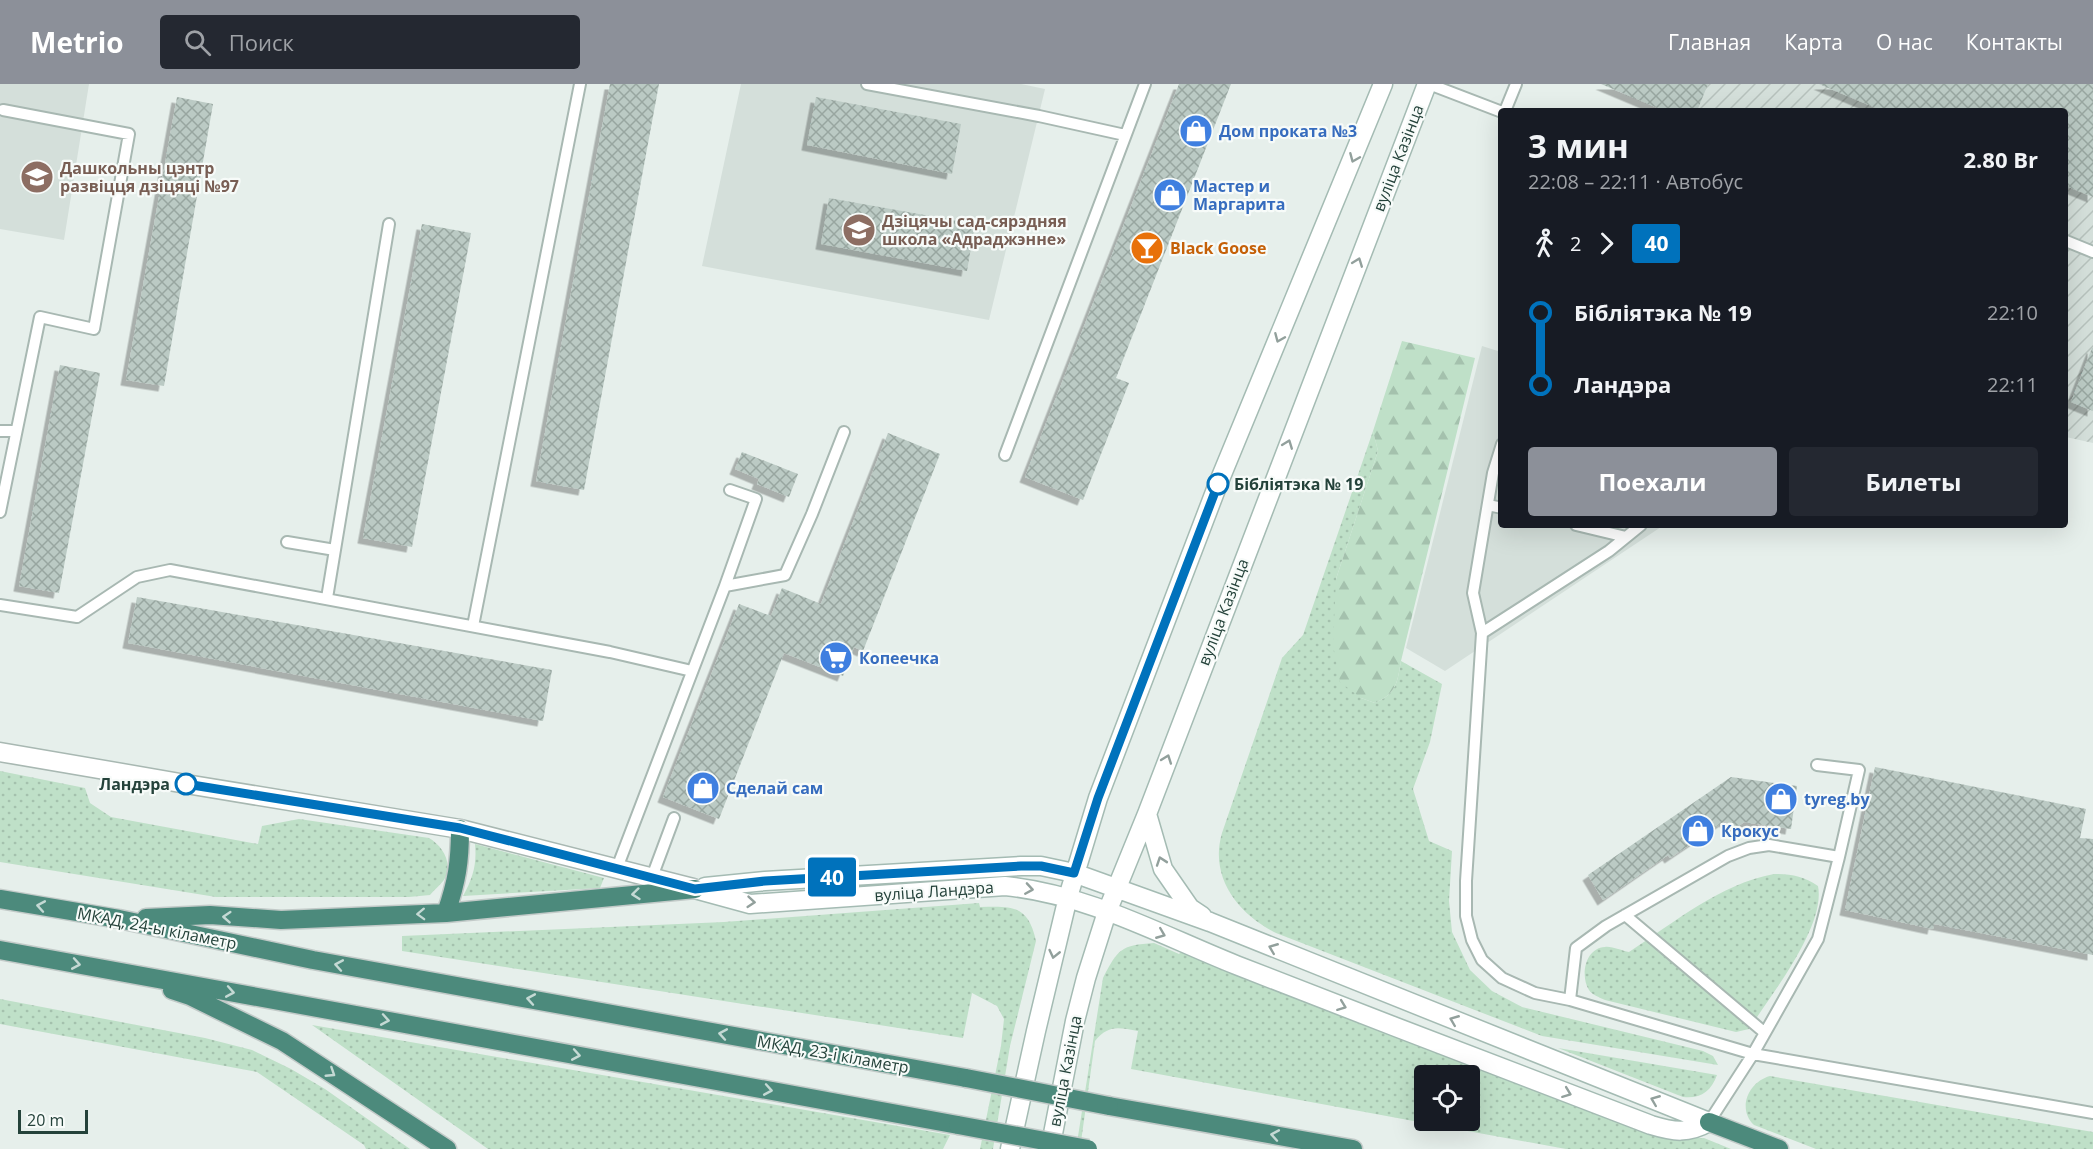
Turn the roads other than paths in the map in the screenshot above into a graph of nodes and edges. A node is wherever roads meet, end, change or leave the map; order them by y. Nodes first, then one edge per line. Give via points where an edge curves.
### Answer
1 (580, 84) edge
2 (867, 84) edge
3 (1145, 84) edge
4 (1383, 84) edge
5 (1428, 84) edge
6 (1515, 84) edge
7 (1505, 108) edge
8 (3, 110) dead end
9 (1498, 110) edge
10 (1125, 135) junction
11 (389, 224) dead end
12 (2068, 242) edge
13 (2093, 252) edge
14 (0, 431) edge
15 (15, 431) junction
16 (844, 432) dead end
17 (1005, 455) dead end
18 (1498, 457) edge
19 (730, 490) dead end
20 (1488, 505) junction
21 (1498, 507) edge
22 (0, 512) edge
23 (1588, 528) edge
24 (1637, 528) edge
25 (1626, 537) junction
26 (287, 542) dead end
27 (335, 550) junction
28 (725, 586) junction
29 (327, 598) junction
30 (0, 604) edge
31 (473, 626) junction
32 (1482, 633) junction
33 (692, 671) junction
34 (0, 752) edge
35 (1817, 765) dead end
36 (1147, 814) junction
37 (674, 818) dead end
38 (460, 828) junction
39 (1839, 856) junction
40 (617, 868) junction
41 (1074, 873) junction
42 (652, 877) junction
43 (1117, 888) junction
44 (695, 889) junction
45 (1068, 897) junction
46 (0, 899) edge
47 (1107, 912) junction
48 (446, 913) junction
49 (1625, 915) junction
50 (119, 919) junction
51 (1210, 922) junction
52 (0, 950) edge
53 (313, 960) joint
54 (110, 970) junction
55 (1570, 1000) junction
56 (1765, 1034) junction
57 (1753, 1054) junction
58 (2093, 1113) edge
59 (1709, 1122) junction
60 (447, 1149) edge
61 (1010, 1149) edge
62 (1050, 1149) edge
63 (1088, 1149) edge
64 (1353, 1149) edge
65 (1779, 1149) edge

1 - 31 lane
2 - 10 lane
3 - 10 lane
4 -> 41 main road via 1171,603
5 - 9 lane
36 -> 5 main road, вуліца Казінца
6 - 7 lane
8 - 15 lane via 129,134 94,329 40,317
10 - 17 lane
11 - 27 lane
12 - 13 lane
14 - 15 lane
15 - 22 lane
16 - 28 lane via 785,575
18 - 20 lane
19 - 28 lane via 756,499
20 - 21 lane
20 - 32 lane via 1473,593
23 - 25 lane
24 - 25 lane
25 - 32 lane
26 - 27 lane
27 - 29 lane
28 - 33 lane
29 - 30 lane via 170,570 137,577 77,617
29 - 31 lane
31 - 33 lane
32 - 55 lane via 1466,916 1482,960 1502,978 1535,993
33 - 40 lane
34 - 38 main road, вуліца Ландэра
35 - 39 lane via 1859,770
36 - 43 main road, вуліца Казінца
51 -> 36 main road via 1190,908 1163,869
37 - 42 lane
38 - 40 main road, вуліца Ландэра
38 - 48 highway via 456,884
39 - 49 lane via 1769,845 1749,848
39 - 56 lane via 1818,939
40 - 42 main road, вуліца Ландэра
41 - 43 main road, вуліца Ландэра
41 - 44 main road, вуліца Ландэра via 1021,866 765,881
41 - 45 main road
42 - 44 main road, вуліца Ландэра
43 - 47 main road, вуліца Казінца
43 - 51 main road, вуліца Ландэра
44 -> 45 main road, вуліца Ландэра via 750,904 1005,886
44 -> 48 highway
45 - 47 main road, вуліца Ландэра
45 -> 61 main road
50 -> 46 highway, МКАД, 24-ы кіламетр
47 -> 59 main road, вуліца Ландэра via 1651,1125 1685,1131
47 - 62 main road, вуліца Казінца via 1075,1021
48 -> 50 highway via 281,920 210,915
49 - 55 lane via 1576,948
49 - 56 lane
50 - 53 highway, МКАД, 24-ы кіламетр
59 -> 51 main road, вуліца Ландэра
52 -> 54 highway
64 -> 53 highway, МКАД, 23-і кіламетр, bridge
54 -> 60 highway via 190,996 282,1041
54 -> 63 highway, bridge
55 - 57 lane
56 - 57 lane
57 - 58 lane
57 - 59 lane
59 - 65 highway

